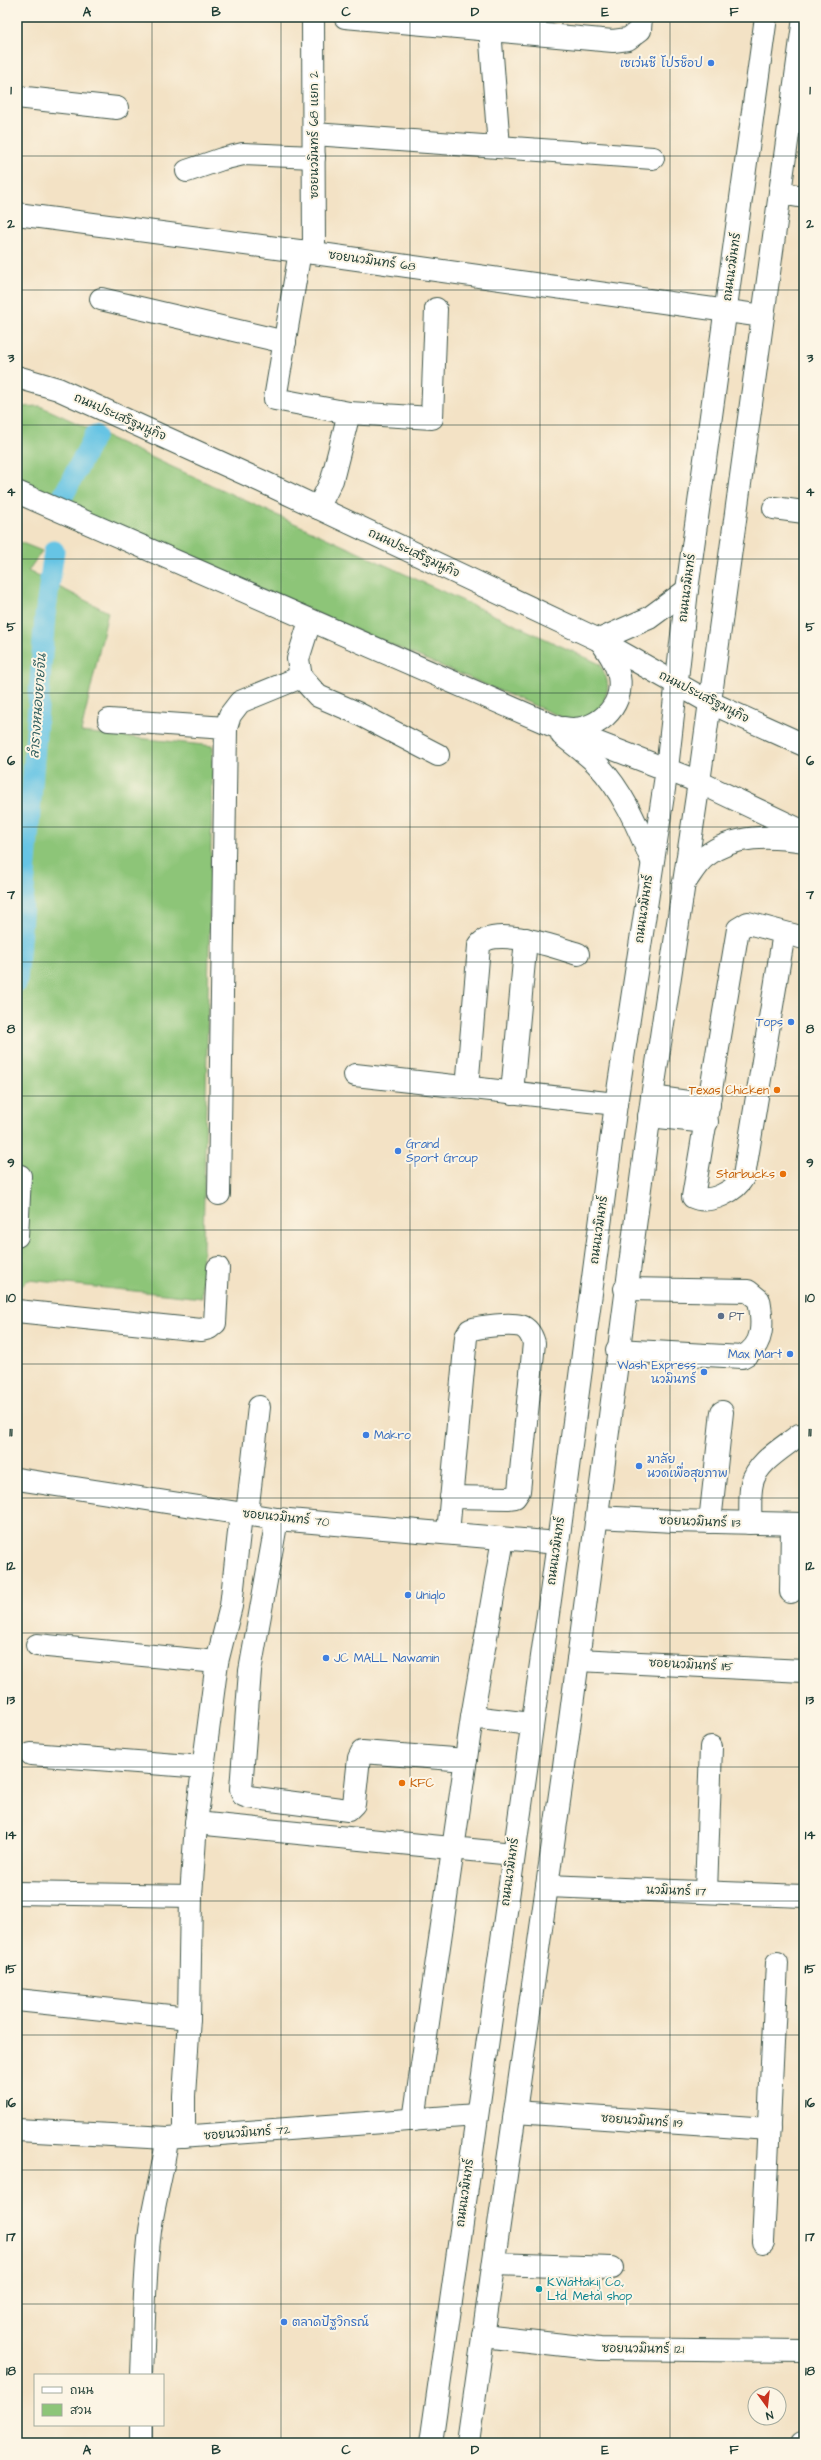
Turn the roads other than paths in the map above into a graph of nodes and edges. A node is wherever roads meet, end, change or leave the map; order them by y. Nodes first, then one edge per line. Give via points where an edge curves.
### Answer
1 (313, 17) edge
2 (345, 17) edge
3 (766, 17) edge
4 (804, 18) edge
5 (640, 23) edge
6 (490, 29) junction
7 (17, 98) edge
8 (117, 108) dead end
9 (314, 134) junction
10 (499, 147) junction
11 (314, 158) junction
12 (653, 158) dead end
13 (187, 171) dead end
14 (780, 193) junction
15 (804, 197) edge
16 (17, 214) edge
17 (307, 252) junction
18 (102, 299) dead end
19 (436, 309) dead end
20 (726, 312) junction
21 (763, 316) junction
22 (285, 342) junction
23 (17, 377) edge
24 (349, 413) junction
25 (17, 492) edge
26 (318, 508) junction
27 (774, 508) dead end
28 (804, 512) edge
29 (687, 590) junction
30 (310, 620) junction
31 (599, 640) junction
32 (301, 677) junction
33 (676, 684) junction
34 (709, 702) junction
35 (109, 720) dead end
36 (549, 724) junction
37 (226, 728) junction
38 (804, 745) edge
39 (438, 755) dead end
40 (667, 769) junction
41 (699, 782) junction
42 (804, 832) edge
43 (804, 841) edge
44 (652, 861) junction
45 (682, 886) junction
46 (794, 935) edge
47 (526, 939) junction
48 (578, 954) dead end
49 (355, 1075) dead end
50 (467, 1088) junction
51 (512, 1093) junction
52 (616, 1104) junction
53 (650, 1107) junction
54 (708, 1113) junction
55 (20, 1176) dead end
56 (219, 1194) dead end
57 (17, 1236) edge
58 (218, 1268) dead end
59 (625, 1289) junction
60 (17, 1311) edge
61 (617, 1350) junction
62 (259, 1407) dead end
63 (722, 1412) dead end
64 (799, 1435) dead end
65 (17, 1479) edge
66 (451, 1497) junction
67 (244, 1514) junction
68 (597, 1517) junction
69 (277, 1519) junction
70 (710, 1522) junction
71 (750, 1523) junction
72 (798, 1524) edge
73 (448, 1533) junction
74 (503, 1539) junction
75 (558, 1543) junction
76 (791, 1592) dead end
77 (37, 1645) dead end
78 (578, 1660) junction
79 (217, 1662) junction
80 (804, 1671) edge
81 (472, 1717) junction
82 (531, 1724) junction
83 (711, 1747) dead end
84 (31, 1754) dead end
85 (466, 1760) junction
86 (204, 1767) junction
87 (196, 1823) junction
88 (453, 1847) junction
89 (513, 1854) junction
90 (547, 1886) junction
91 (706, 1892) junction
92 (17, 1893) edge
93 (191, 1896) junction
94 (804, 1896) edge
95 (777, 1963) dead end
96 (17, 2000) edge
97 (189, 2018) junction
98 (515, 2112) junction
99 (476, 2115) junction
100 (414, 2120) junction
101 (769, 2129) junction
102 (17, 2130) edge
103 (175, 2137) junction
104 (763, 2242) dead end
105 (494, 2264) junction
106 (612, 2268) dead end
107 (483, 2336) junction
108 (804, 2351) edge
109 (142, 2374) edge
110 (141, 2426) edge
111 (141, 2443) edge
112 (431, 2443) edge
113 (468, 2443) edge

1 - 9 street, ซอยนวมินทร์ 68 แยก 2
2 - 6 street
3 - 20 street, ถนนนวมินทร์
4 - 14 street
5 - 6 street via 628,39 613,41
6 - 10 street
7 - 8 street
9 - 10 street
9 - 11 street, ซอยนวมินทร์ 68 แยก 2
10 - 12 street
11 - 13 street via 243,154 222,158
11 - 17 street, ซอยนวมินทร์ 68 แยก 2
14 - 15 street
14 - 21 street
16 - 17 street, ซอยนวมินทร์ 68
17 - 20 street, ซอยนวมินทร์ 68
17 - 22 street, ซอยนวมินทร์ 68 แยก 2
18 - 22 street
19 - 24 street via 432,418
20 - 21 street, ซอยนวมินทร์ 68
20 - 29 street, ถนนนวมินทร์
21 - 34 street
22 - 24 street, ซอยนวมินทร์ 68 แยก 2 via 275,399
23 - 26 street, ถนนประเสริฐมนูกิจ via 58,389
24 - 26 street via 332,480
25 - 30 street
26 - 31 street, ถนนประเสริฐมนูกิจ
27 - 28 street
29 - 31 street via 648,618
29 - 33 street, ถนนนวมินทร์
30 - 32 street via 298,659
30 - 36 street
31 - 33 street, ถนนประเสริฐมนูกิจ
31 - 36 street via 612,657 619,677 617,701 600,721 576,730
32 - 37 street via 240,702 230,715
32 - 39 street via 318,696
33 - 34 street, ถนนประเสริฐมนูกิจ
33 - 40 street, ถนนนวมินทร์
34 - 38 street, ถนนประเสริฐมนูกิจ
34 - 41 street
35 - 37 street
36 - 40 street
36 - 44 street via 595,762 614,783 635,819
37 - 56 street
40 - 41 street
40 - 44 street, ถนนนวมินทร์
41 - 42 street
41 - 45 street
43 - 45 street via 758,837 730,843 706,856
44 - 52 street, ถนนนวมินทร์
45 - 53 street
46 - 54 street via 748,923 738,929
46 - 54 street via 744,1176 729,1191 699,1200 693,1197
47 - 48 street
47 - 50 street via 488,937 482,940 479,946
47 - 51 street
49 - 50 street
50 - 51 street
51 - 52 street
52 - 75 street, ถนนนวมินทร์
53 - 54 street
53 - 59 street
55 - 57 street
58 - 60 street via 215,1323 201,1330
59 - 61 street
59 - 61 street via 748,1291 759,1300 761,1326 758,1342 752,1352 742,1357
61 - 68 street
62 - 67 street
63 - 70 street
64 - 71 street via 762,1464 756,1473 752,1483
65 - 67 street, ซอยนวมินทร์ 70
66 - 66 street via 466,1337 470,1330 480,1326 522,1326 531,1334 534,1344 519,1491 515,1497 508,1498
66 - 73 street
67 - 69 street, ซอยนวมินทร์ 70
67 - 79 street via 231,1606
68 - 70 street, ซอยนวมินทร์ 113
68 - 78 street
69 - 73 street, ซอยนวมินทร์ 70
69 - 85 street via 250,1671 244,1731 241,1789 243,1795 348,1810 354,1804 359,1758 362,1752
70 - 71 street, ซอยนวมินทร์ 113
71 - 72 street, ซอยนวมินทร์ 113
72 - 76 street
73 - 74 street, ซอยนวมินทร์ 70
74 - 75 street, ซอยนวมินทร์ 70
74 - 81 street
75 - 82 street, ถนนนวมินทร์
77 - 79 street
78 - 80 street, ซอยนวมินทร์ 115
78 - 90 street
79 - 86 street
81 - 82 street
81 - 85 street
82 - 89 street, ถนนนวมินทร์
83 - 91 street
84 - 86 street
85 - 88 street
86 - 87 street
87 - 88 street
87 - 93 street
88 - 89 street
88 - 100 street
89 - 99 street, ถนนนวมินทร์
90 - 91 street, นวมินทร์ 117
90 - 98 street
91 - 94 street, นวมินทร์ 117
92 - 93 street
93 - 97 street
95 - 101 street
96 - 97 street
97 - 103 street via 184,2096
98 - 101 street, ซอยนวมินทร์ 119
98 - 105 street
99 - 100 street, ซอยนวมินทร์ 72
99 - 112 street, ถนนนวมินทร์
100 - 103 street, ซอยนวมินทร์ 72
101 - 104 street
102 - 103 street, ซอยนวมินทร์ 72
103 - 109 street via 164,2162 154,2200 144,2289
105 - 106 street
105 - 107 street
107 - 108 street, ซอยนวมินทร์ 121 via 600,2349
107 - 113 street
110 - 111 street

